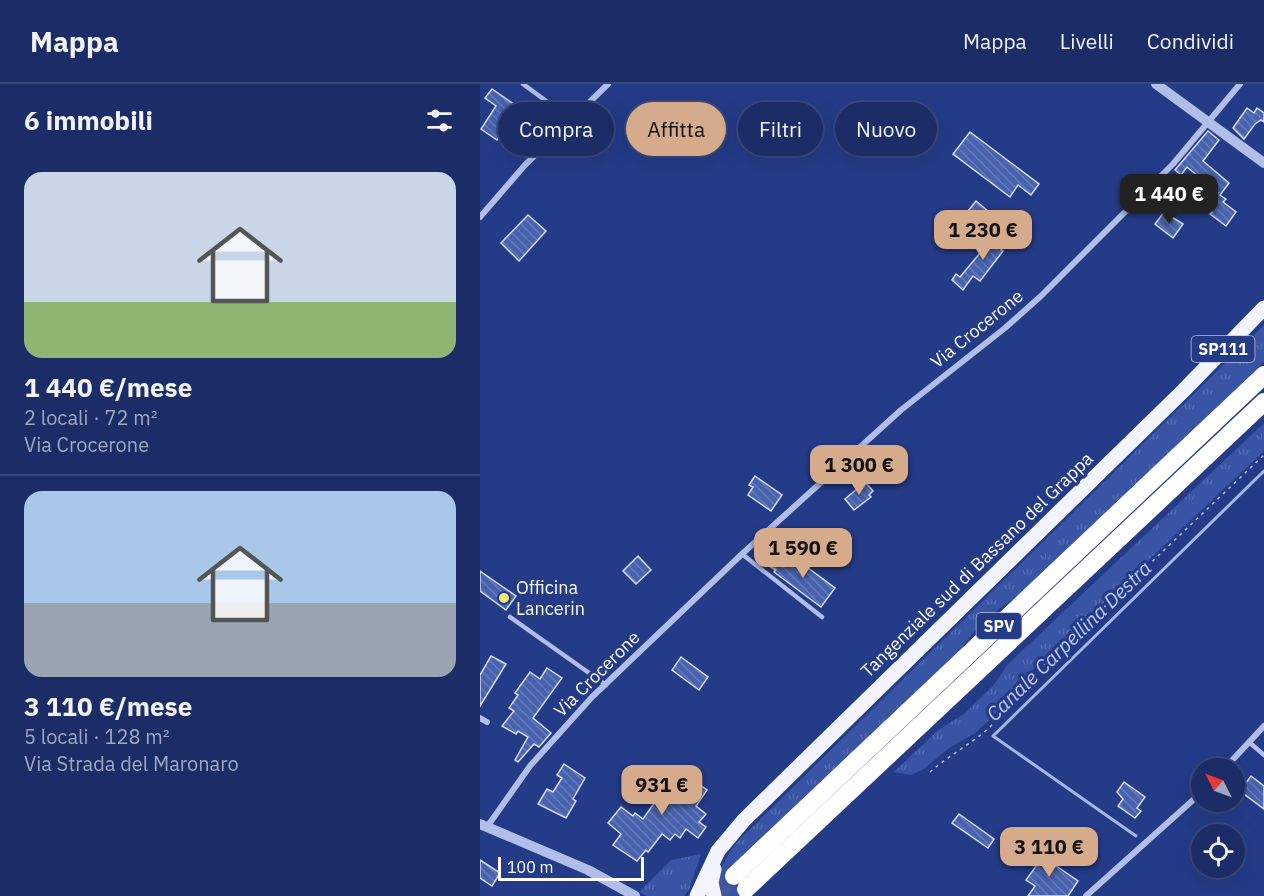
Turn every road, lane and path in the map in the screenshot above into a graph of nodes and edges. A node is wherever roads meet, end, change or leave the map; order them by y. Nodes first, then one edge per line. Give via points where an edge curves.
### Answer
1 (523, 84) edge
2 (608, 84) edge
3 (1156, 84) edge
4 (1240, 84) edge
5 (548, 102) edge
6 (590, 102) edge
7 (1208, 121) junction
8 (534, 156) edge
9 (1264, 163) edge
10 (480, 217) edge
11 (1264, 308) edge
12 (1264, 375) edge
13 (1264, 402) edge
14 (1264, 455) edge
15 (742, 554) junction
16 (822, 617) dead end
17 (510, 618) dead end
18 (606, 685) junction
19 (480, 718) edge
20 (487, 722) dead end
21 (1264, 726) edge
22 (1249, 742) junction
23 (1264, 754) edge
24 (1234, 758) edge
25 (930, 772) dead end
26 (1191, 802) edge
27 (483, 826) edge
28 (718, 851) junction
29 (635, 896) edge
30 (697, 896) edge
31 (714, 896) edge
32 (1086, 896) edge

1 - 5 lane
2 - 6 street
3 - 7 street
4 - 7 street, Via Crocerone
7 - 9 street
7 - 15 street, Via Crocerone via 1173,164 1041,296 922,391
8 - 10 street
11 - 28 main road, Tangenziale sud di Bassano del Grappa / SP111 via 744,820
12 - 13 highway, SPV via 740,883
14 - 25 path via 1037,671 982,733
15 - 16 lane
15 - 18 street, Via Crocerone
17 - 18 lane
18 - 27 street, Via Crocerone via 530,766
19 - 20 street
21 - 22 street
22 - 23 lane
22 - 24 street
26 - 32 street
27 - 29 street via 588,870
28 - 30 main road, Tangenziale sud di Bassano del Grappa / SP111
28 - 31 main road, Tangenziale sud di Bassano del Grappa / SP111 via 711,883

